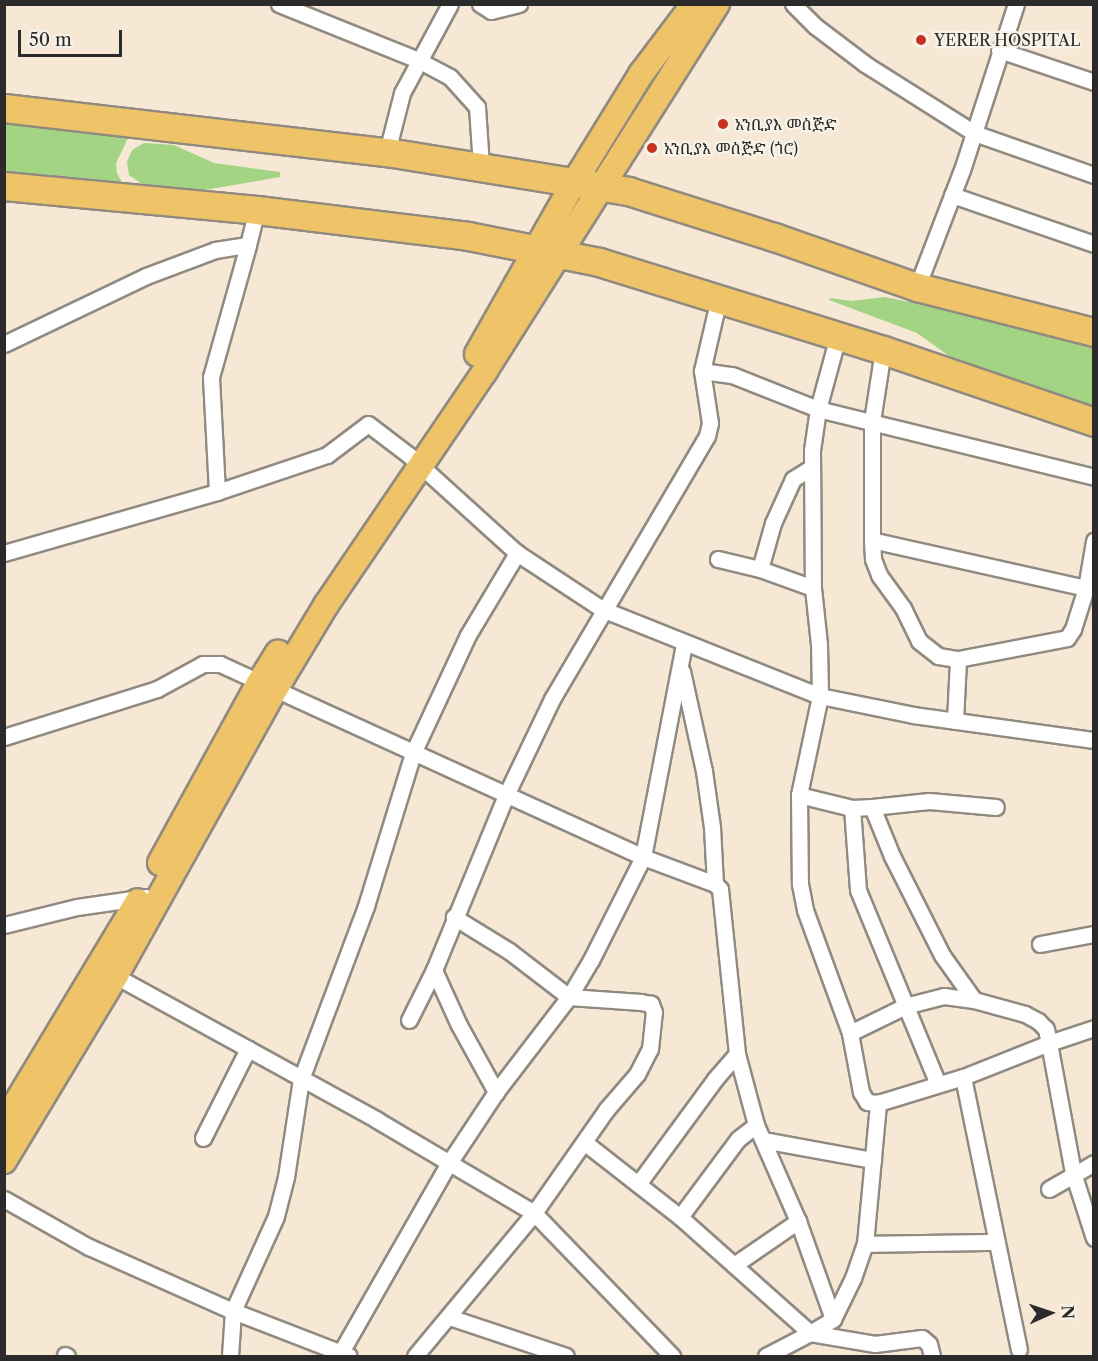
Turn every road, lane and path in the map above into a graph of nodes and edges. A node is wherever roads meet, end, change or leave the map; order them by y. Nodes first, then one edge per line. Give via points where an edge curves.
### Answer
1 (279, 4) edge
2 (450, 4) edge
3 (480, 4) edge
4 (519, 4) edge
5 (694, 4) edge
6 (717, 4) edge
7 (793, 4) edge
8 (1016, 4) edge
9 (999, 50) junction
10 (418, 60) junction
11 (1094, 82) edge
12 (4, 108) edge
13 (974, 133) junction
14 (387, 152) junction
15 (482, 166) junction
16 (1094, 175) edge
17 (588, 184) junction
18 (4, 186) edge
19 (952, 195) junction
20 (257, 210) junction
21 (1094, 244) edge
22 (248, 245) junction
23 (548, 253) junction
24 (917, 287) junction
25 (719, 298) junction
26 (1094, 332) edge
27 (838, 336) junction
28 (4, 344) edge
29 (883, 350) junction
30 (702, 371) junction
31 (818, 409) junction
32 (872, 421) junction
33 (1094, 422) edge
34 (415, 460) junction
35 (812, 467) junction
36 (1094, 477) edge
37 (217, 492) junction
38 (873, 540) junction
39 (1094, 541) edge
40 (4, 553) edge
41 (517, 554) junction
42 (718, 559) dead end
43 (760, 569) junction
44 (813, 588) junction
45 (1086, 588) junction
46 (602, 609) junction
47 (1086, 610) edge
48 (684, 644) junction
49 (958, 659) junction
50 (681, 662) junction
51 (268, 685) junction
52 (820, 696) junction
53 (955, 721) junction
54 (4, 737) edge
55 (1094, 740) edge
56 (413, 753) junction
57 (507, 793) junction
58 (799, 795) junction
59 (852, 807) junction
60 (872, 807) junction
61 (996, 807) dead end
62 (643, 856) junction
63 (715, 884) junction
64 (151, 897) junction
65 (454, 917) junction
66 (4, 925) edge
67 (1094, 934) edge
68 (1040, 944) dead end
69 (434, 970) junction
70 (107, 971) junction
71 (569, 997) junction
72 (974, 1000) junction
73 (905, 1006) junction
74 (409, 1020) dead end
75 (1094, 1028) edge
76 (850, 1033) junction
77 (1049, 1043) junction
78 (248, 1049) junction
79 (737, 1054) junction
80 (963, 1077) junction
81 (301, 1079) junction
82 (938, 1084) junction
83 (496, 1092) junction
84 (878, 1103) junction
85 (4, 1123) edge
86 (756, 1125) junction
87 (203, 1138) dead end
88 (763, 1140) junction
89 (584, 1142) junction
90 (873, 1160) junction
91 (4, 1161) edge
92 (449, 1163) junction
93 (1094, 1163) edge
94 (1073, 1173) junction
95 (639, 1184) junction
96 (1049, 1190) dead end
97 (4, 1199) edge
98 (534, 1213) junction
99 (680, 1217) junction
100 (798, 1221) junction
101 (1094, 1238) edge
102 (996, 1242) junction
103 (865, 1244) junction
104 (734, 1264) junction
105 (233, 1311) junction
106 (448, 1317) junction
107 (833, 1319) junction
108 (810, 1334) junction
109 (1019, 1349) dead end
110 (345, 1354) edge
111 (230, 1356) edge
112 (415, 1356) edge
113 (566, 1356) edge
114 (672, 1356) edge
115 (766, 1356) edge
116 (932, 1356) edge

1 - 10 street
2 - 10 street
3 - 4 street via 491,11
5 - 17 main road via 641,74
6 - 17 main road
7 - 13 street via 865,64
8 - 9 street
9 - 11 street
9 - 13 street
10 - 14 street via 402,93
10 - 15 street via 450,77 477,108
12 - 14 highway
13 - 16 street
13 - 19 street
14 - 15 highway
15 - 17 highway
17 - 23 main road
17 - 24 highway via 628,191 740,226
18 - 20 highway
19 - 21 street
19 - 24 street
20 - 22 street
20 - 23 highway via 468,236
22 - 28 street via 215,250 146,276
22 - 37 street via 211,377
23 - 25 highway via 599,262
23 - 34 main road via 466,372
24 - 26 highway
25 - 27 highway
25 - 30 street
27 - 29 highway
27 - 31 street
29 - 32 street
29 - 33 highway
30 - 31 street via 732,375
30 - 46 street via 710,423 707,436
31 - 32 street
31 - 35 street
32 - 36 street
32 - 38 street
34 - 37 street via 368,424 327,455
34 - 41 street
34 - 51 main road
35 - 43 street via 792,479 773,523
35 - 44 street
37 - 40 street
38 - 45 street
38 - 49 street via 873,559 879,574 920,641 938,656
39 - 45 street
41 - 46 street
41 - 56 street via 468,635
42 - 43 street
43 - 44 street
44 - 52 street
45 - 47 street
46 - 48 street
46 - 57 street via 552,699
47 - 49 street via 1067,638
48 - 50 street
48 - 52 street
49 - 53 street
50 - 62 street
50 - 63 street via 704,771
51 - 54 street via 220,664 202,664 157,688
51 - 56 street
51 - 64 main road
52 - 53 street
52 - 58 street
53 - 55 street
56 - 57 street
56 - 81 street via 366,906
57 - 62 street
57 - 65 street
58 - 59 street
58 - 76 street via 800,884 805,910
59 - 60 street
59 - 73 street via 858,890
60 - 61 street via 928,801
60 - 72 street via 942,955
62 - 63 street
62 - 71 street
63 - 79 street via 722,898
64 - 66 street via 77,907
64 - 70 main road
65 - 69 street
65 - 71 street via 509,951
67 - 68 street
69 - 74 street
69 - 83 street
70 - 78 street
70 - 85 main road
70 - 91 main road
71 - 83 street
71 - 89 street via 641,1002 651,1004 654,1012 647,1060
72 - 73 street via 944,996
72 - 77 street via 1038,1021 1046,1029
73 - 76 street
73 - 82 street
75 - 77 street
76 - 84 street via 861,1092 867,1102
77 - 80 street
77 - 94 street
78 - 81 street
78 - 87 street
79 - 86 street
79 - 95 street
80 - 82 street
80 - 102 street
81 - 92 street
81 - 105 street via 293,1142 276,1216
82 - 84 street
83 - 92 street
84 - 90 street
86 - 88 street
86 - 99 street via 738,1139
88 - 90 street
88 - 100 street
89 - 95 street
89 - 98 street
90 - 103 street
92 - 98 street
92 - 110 street
93 - 94 street
94 - 96 street
94 - 101 street
95 - 99 street
97 - 105 street via 89,1247
98 - 106 street
98 - 114 street
99 - 104 street
100 - 104 street
100 - 107 street
102 - 103 street
102 - 109 street
103 - 107 street
104 - 108 street
105 - 110 street
105 - 111 street
106 - 112 street
106 - 113 street
107 - 108 street
108 - 115 street
108 - 116 street via 875,1344 922,1338 929,1344

